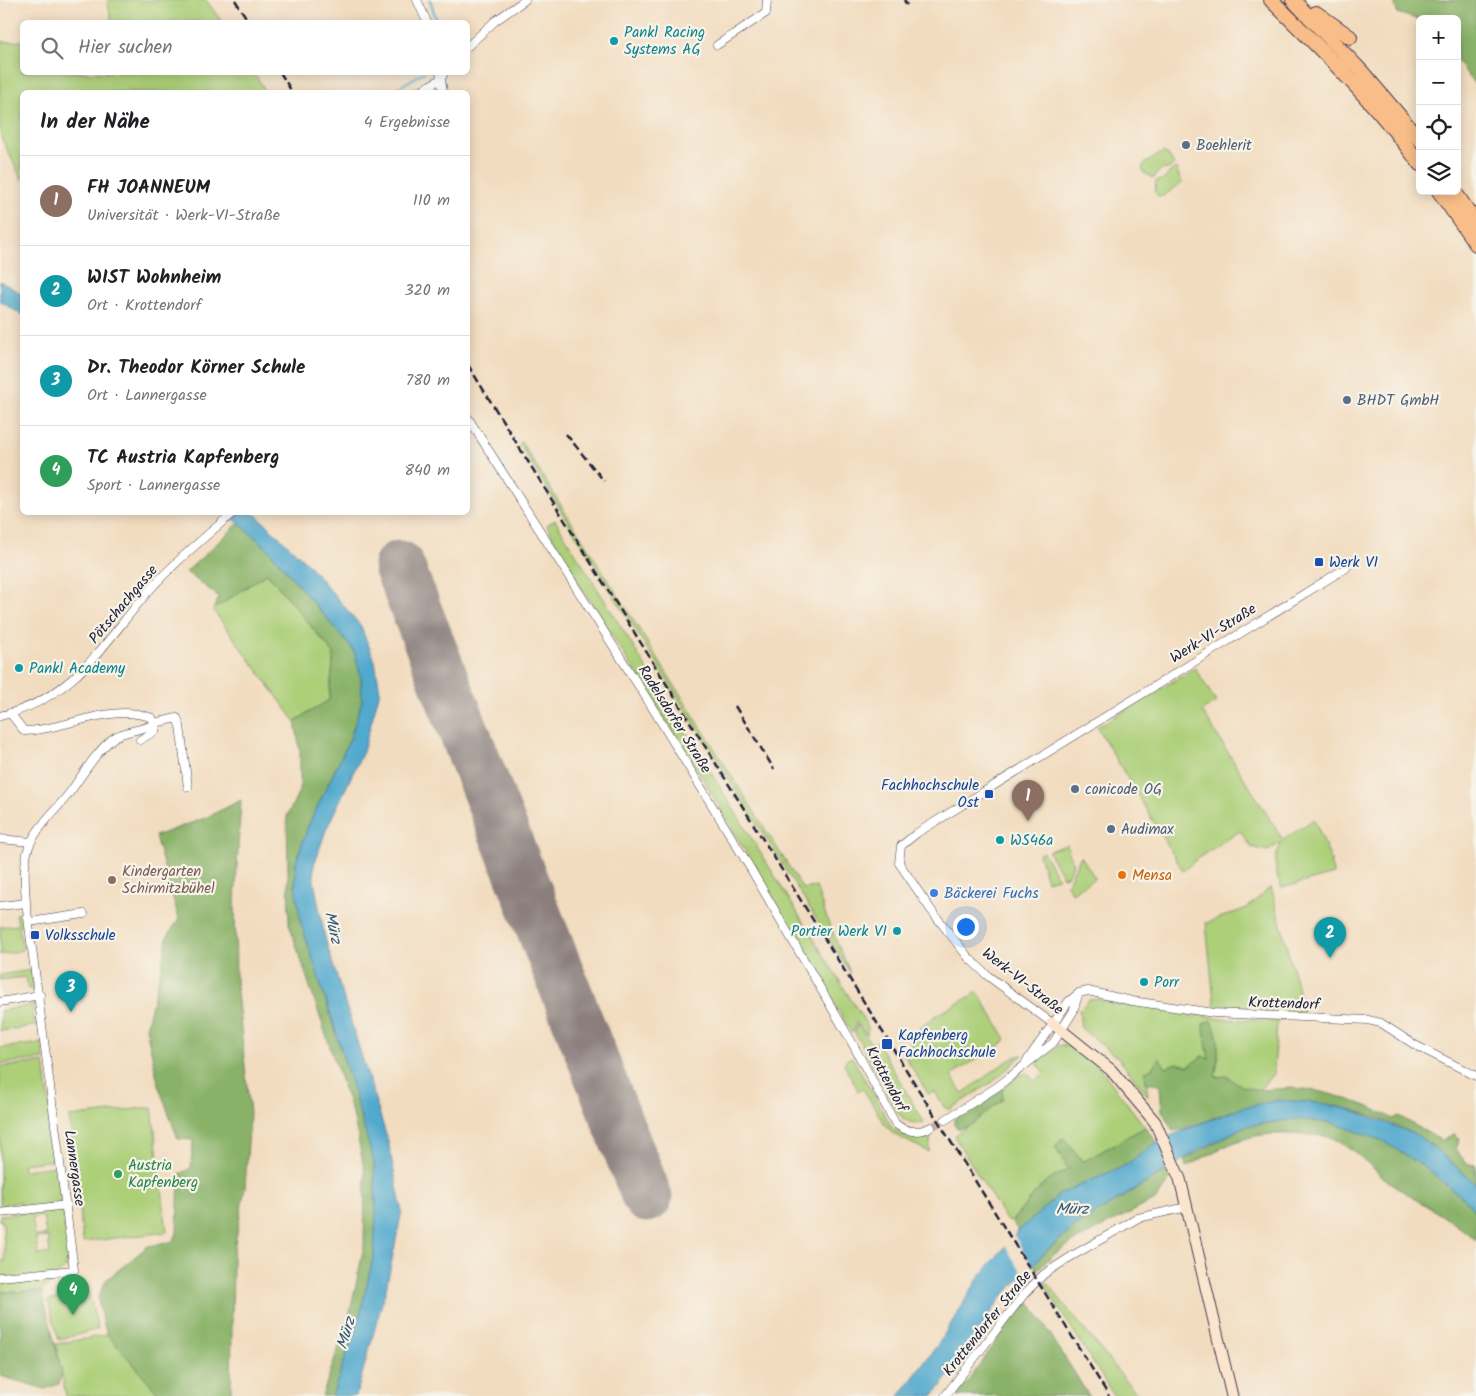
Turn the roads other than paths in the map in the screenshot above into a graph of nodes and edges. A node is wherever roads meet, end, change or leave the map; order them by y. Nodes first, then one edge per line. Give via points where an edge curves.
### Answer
1 (417, 0) edge
2 (525, 0) edge
3 (767, 0) edge
4 (1271, 0) edge
5 (1295, 0) edge
6 (426, 20) edge
7 (1350, 37) dead end
8 (470, 44) edge
9 (717, 45) dead end
10 (442, 75) edge
11 (421, 90) edge
12 (442, 90) edge
13 (1416, 135) edge
14 (1416, 158) edge
15 (1442, 195) edge
16 (1457, 195) edge
17 (1476, 223) edge
18 (1476, 244) edge
19 (470, 421) edge
20 (231, 515) edge
21 (1346, 568) dead end
22 (10, 713) junction
23 (0, 716) edge
24 (156, 723) junction
25 (140, 740) dead end
26 (188, 787) dead end
27 (0, 839) edge
28 (31, 842) junction
29 (26, 903) junction
30 (0, 906) edge
31 (84, 914) dead end
32 (29, 922) junction
33 (1079, 994) junction
34 (40, 995) junction
35 (0, 1002) edge
36 (1052, 1023) junction
37 (1062, 1031) junction
38 (850, 1039) joint
39 (1026, 1062) junction
40 (1476, 1076) edge
41 (945, 1120) tunnel mouth
42 (931, 1127) tunnel mouth
43 (67, 1205) junction
44 (1187, 1207) junction
45 (0, 1213) edge
46 (0, 1277) edge
47 (945, 1396) edge
48 (1232, 1396) edge

1 - 6 street
2 - 8 street via 494,21
3 - 9 street via 766,12
4 - 14 highway via 1360,90
5 - 7 highway
5 - 13 highway
10 - 11 street
10 - 12 street
15 - 18 highway
16 - 17 highway
19 - 38 street, Radelsdorfer Straße via 648,700
20 - 22 street, Pötschachgasse via 157,583 72,681 44,700
21 - 36 street, Werk-VI-Straße via 917,833 901,846 899,863 963,952 988,976
22 - 23 street, Pötschachgasse
22 - 24 street via 24,731 121,712 140,713
24 - 25 street via 155,731
24 - 26 street via 177,718
24 - 28 street via 112,739
27 - 28 street
28 - 29 street, Lannergasse via 26,858
29 - 30 street
29 - 32 street, Lannergasse
31 - 32 street
32 - 34 street, Lannergasse
33 - 36 street via 1069,1001
33 - 37 street
33 - 40 street, Krottendorf via 1093,991 1132,1001 1222,1014 1381,1023 1415,1045
34 - 35 street
34 - 43 street, Lannergasse
36 - 37 main road, Werk-VI-Straße
36 - 39 street
37 - 39 street via 1045,1050
37 - 44 main road, Werk-VI-Straße via 1111,1070 1155,1122 1180,1179
38 - 42 street, Krottendorf via 895,1123 913,1131
39 - 41 street via 997,1087
43 - 45 street
43 - 46 street, Lannergasse via 74,1270
44 - 47 street, Krottendorfer Straße via 1138,1218 1044,1274 1025,1293
44 - 48 main road, Werk-VI-Straße

